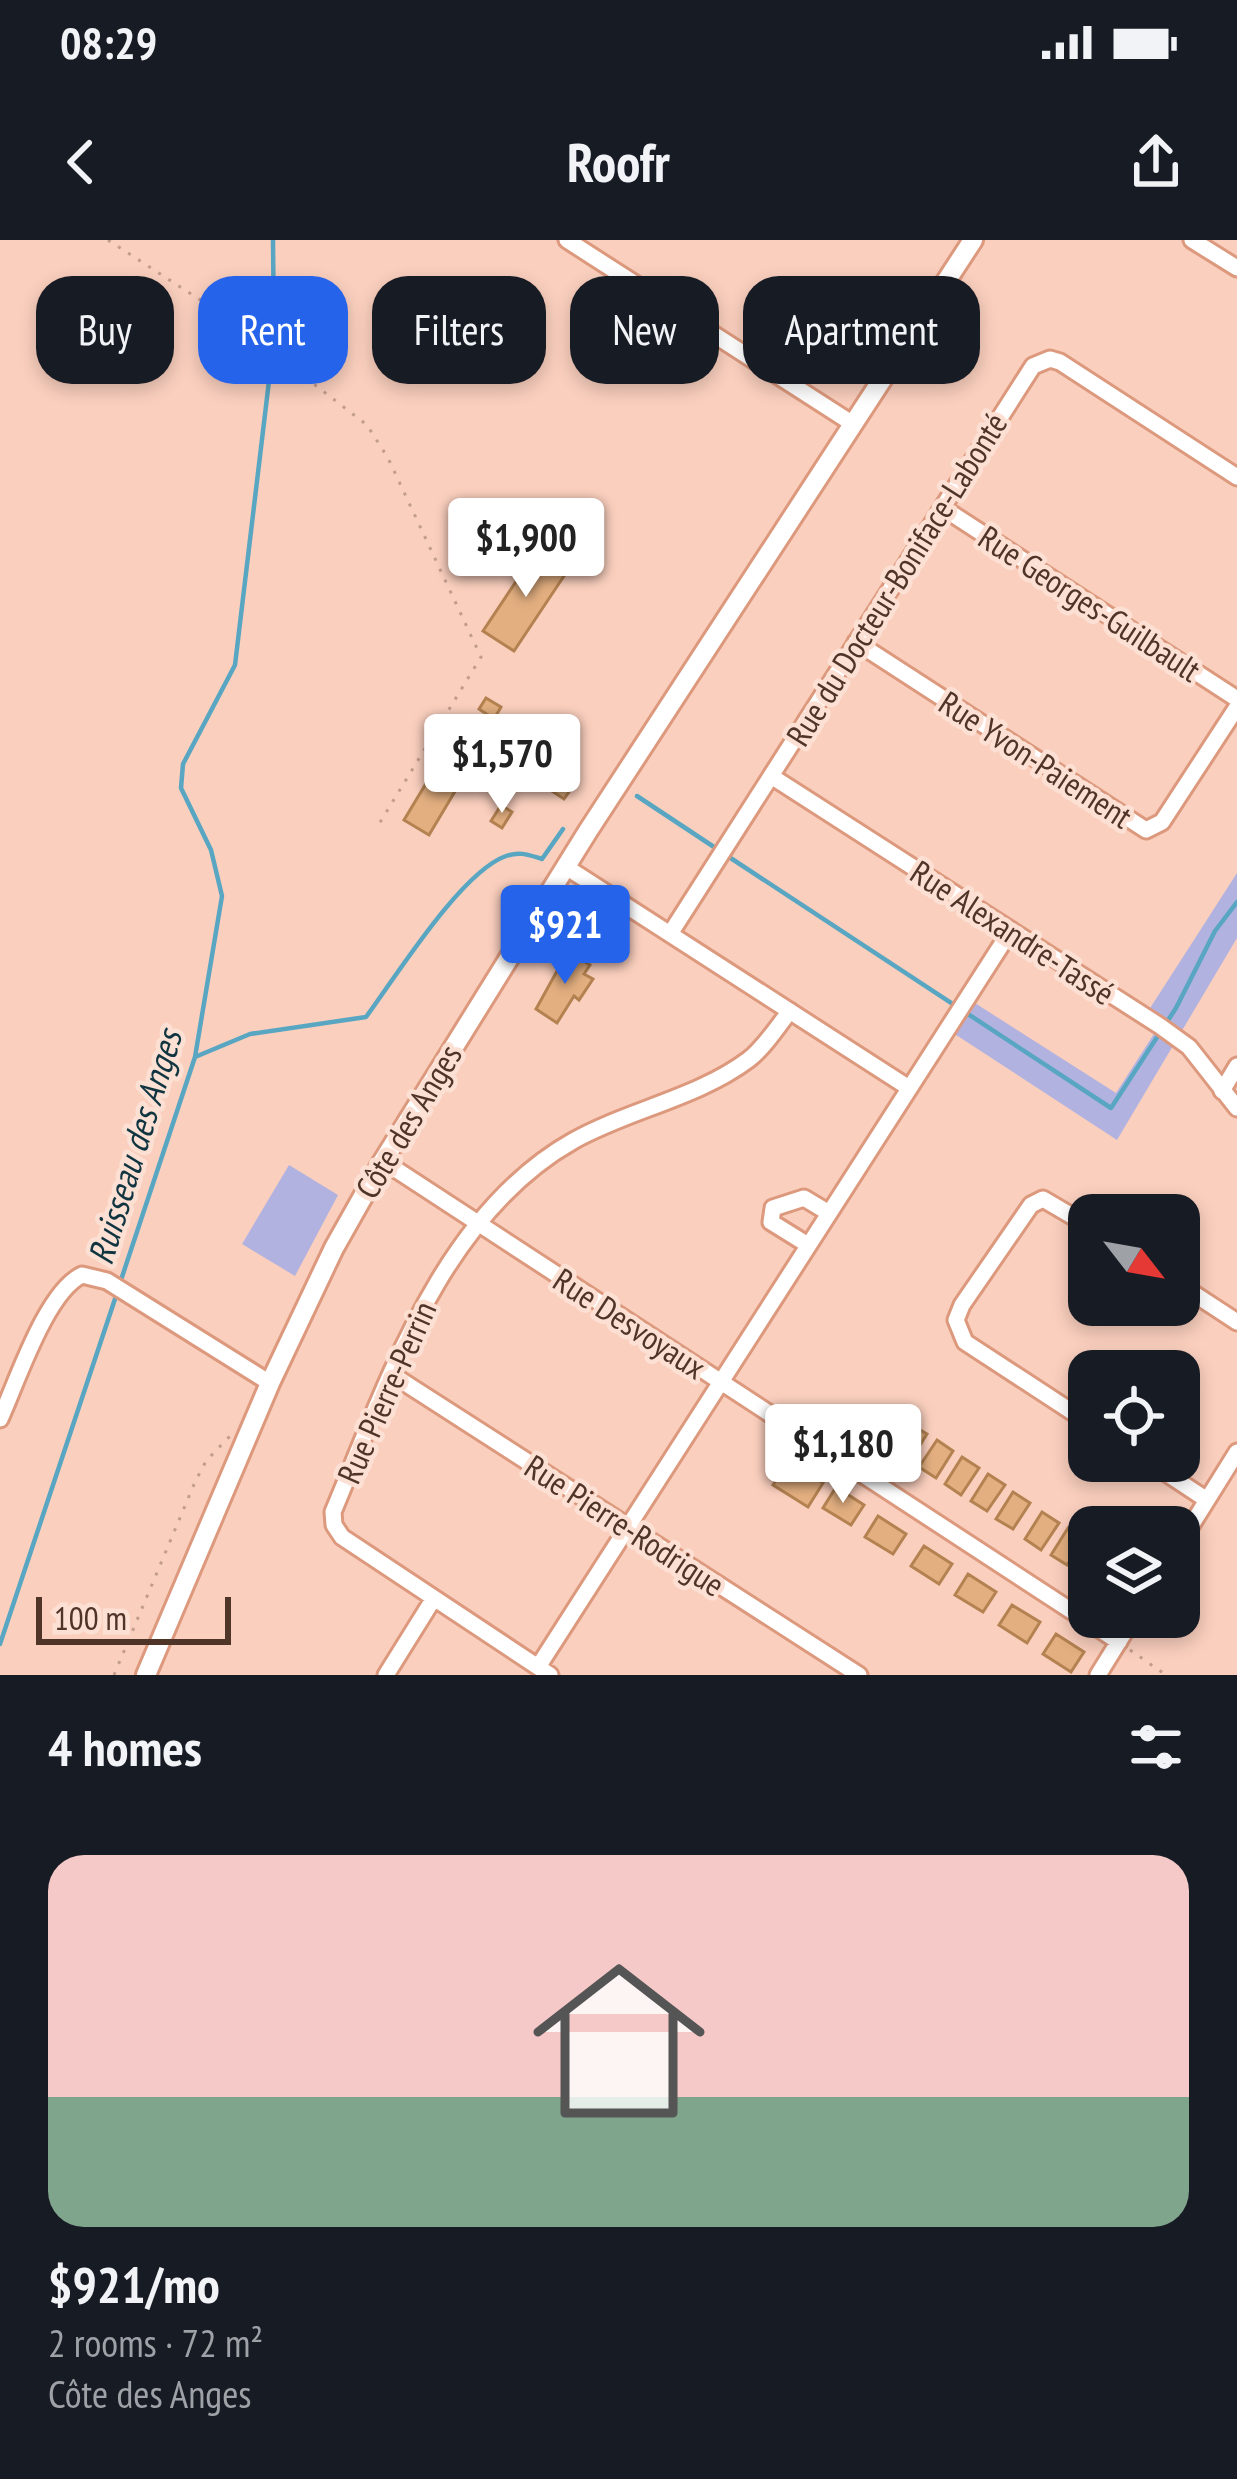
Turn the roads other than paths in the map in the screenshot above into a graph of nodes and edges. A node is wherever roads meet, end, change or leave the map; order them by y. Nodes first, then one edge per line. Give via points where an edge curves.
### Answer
1 (567, 240) edge
2 (605, 240) edge
3 (973, 240) edge
4 (1192, 240) edge
5 (594, 257) junction
6 (1237, 268) edge
7 (853, 424) junction
8 (1237, 477) edge
9 (943, 508) junction
10 (856, 642) junction
11 (1237, 703) edge
12 (771, 776) junction
13 (566, 867) junction
14 (1011, 930) junction
15 (670, 934) junction
16 (790, 1011) junction
17 (1237, 1066) edge
18 (909, 1088) junction
19 (1222, 1091) junction
20 (1237, 1108) edge
21 (382, 1161) junction
22 (829, 1214) junction
23 (1068, 1214) edge
24 (476, 1222) junction
25 (808, 1245) junction
26 (1200, 1298) edge
27 (1237, 1322) edge
28 (391, 1374) junction
29 (720, 1382) junction
30 (270, 1383) junction
31 (1068, 1409) edge
32 (0, 1419) edge
33 (1237, 1452) edge
34 (1180, 1482) edge
35 (1207, 1500) junction
36 (1200, 1511) edge
37 (628, 1526) junction
38 (434, 1598) junction
39 (1121, 1638) edge
40 (1118, 1642) junction
41 (544, 1671) edge
42 (146, 1675) edge
43 (386, 1675) edge
44 (859, 1675) edge
45 (1098, 1675) edge

1 - 5 street
2 - 5 street
3 - 7 street, Côte des Anges
4 - 6 street
5 - 7 street
7 - 13 street, Côte des Anges
8 - 9 street, Rue du Docteur-Boniface-Labonté via 1050,358 1025,375
9 - 10 street, Rue du Docteur-Boniface-Labonté
9 - 11 street, Rue Georges-Guilbault
10 - 11 street, Rue Yvon-Paiement via 1146,830 1162,822
10 - 12 street, Rue du Docteur-Boniface-Labonté
12 - 14 street, Rue Alexandre-Tassé
12 - 15 street, Rue du Docteur-Boniface-Labonté
13 - 15 street
13 - 21 street, Côte des Anges
14 - 18 street
14 - 19 street, Rue Alexandre-Tassé via 1189,1047
15 - 16 street
16 - 18 street
16 - 24 street, Rue Pierre-Perrin via 751,1058 573,1141
17 - 19 street
18 - 22 street
19 - 20 street, Rue Alexandre-Tassé
21 - 24 street, Rue Desvoyaux
21 - 30 street, Côte des Anges
22 - 25 street
22 - 25 street via 803,1198 773,1208 771,1222
23 - 31 street via 1043,1199 1030,1204 956,1320 964,1342
24 - 28 street, Rue Pierre-Perrin
24 - 29 street, Rue Desvoyaux
25 - 29 street
26 - 27 street
28 - 37 street, Rue Pierre-Rodrigue
28 - 38 street, Rue Pierre-Perrin via 334,1525
29 - 37 street
29 - 40 street, Rue Desvoyaux
30 - 32 street via 107,1281 82,1275 65,1286 40,1329
30 - 42 street, Côte des Anges
33 - 35 street
34 - 35 street
35 - 36 street
37 - 41 street
37 - 44 street, Rue Pierre-Rodrigue
38 - 41 street, Rue Pierre-Perrin
38 - 43 street
39 - 40 street
40 - 45 street

